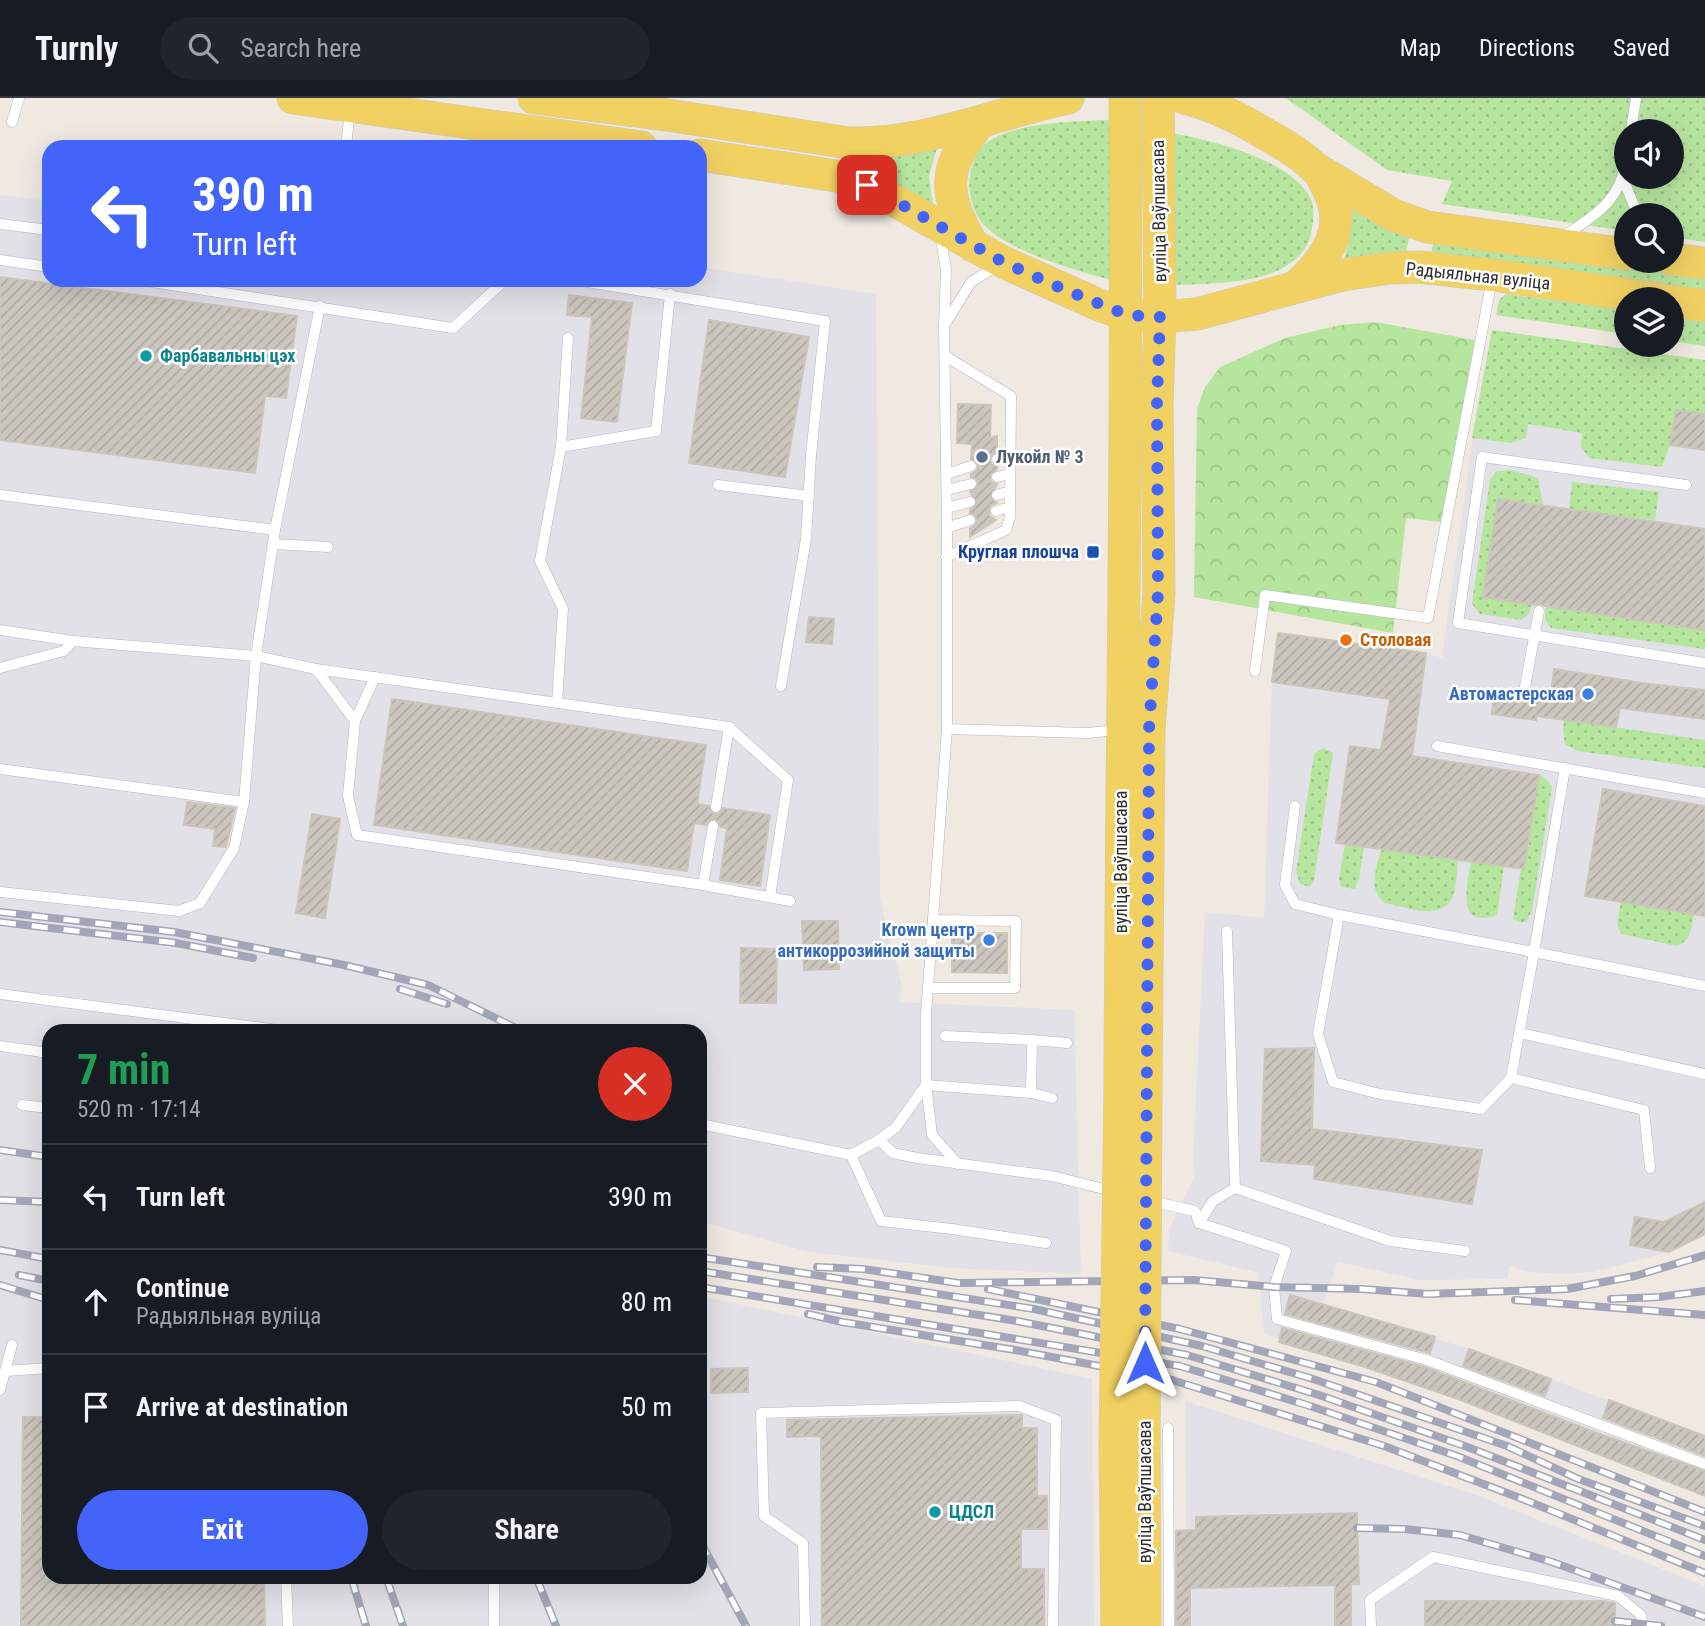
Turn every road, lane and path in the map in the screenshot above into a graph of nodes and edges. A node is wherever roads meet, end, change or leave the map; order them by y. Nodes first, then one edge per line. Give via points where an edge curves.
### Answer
1 (19, 98) edge
2 (293, 98) edge
3 (534, 98) edge
4 (1068, 98) edge
5 (1125, 98) edge
6 (1158, 98) edge
7 (1184, 98) edge
8 (1636, 98) edge
9 (351, 106) junction
10 (1633, 119) edge
11 (981, 121) junction
12 (12, 122) dead end
13 (347, 140) edge
14 (591, 140) edge
15 (707, 156) edge
16 (1318, 170) junction
17 (1616, 189) edge
18 (0, 224) edge
19 (940, 228) junction
20 (42, 229) edge
21 (1551, 245) junction
22 (974, 246) junction
23 (1614, 253) edge
24 (0, 260) edge
25 (1684, 260) edge
26 (1003, 262) junction
27 (1705, 263) edge
28 (42, 266) edge
29 (1493, 275) junction
30 (1298, 285) junction
31 (188, 287) edge
32 (497, 287) edge
33 (619, 287) edge
34 (1614, 292) edge
35 (670, 295) junction
36 (1684, 303) edge
37 (320, 306) junction
38 (1705, 306) edge
39 (1127, 315) junction
40 (1160, 317) junction
41 (944, 327) junction
42 (568, 338) dead end
43 (945, 356) junction
44 (561, 447) junction
45 (1011, 455) junction
46 (997, 459) dead end
47 (971, 466) dead end
48 (947, 474) junction
49 (1010, 474) junction
50 (997, 477) dead end
51 (971, 484) dead end
52 (718, 485) dead end
53 (1686, 485) dead end
54 (947, 490) junction
55 (1010, 491) junction
56 (0, 495) edge
57 (997, 495) dead end
58 (808, 496) junction
59 (970, 502) dead end
60 (1010, 507) junction
61 (947, 508) junction
62 (996, 512) dead end
63 (970, 520) dead end
64 (947, 528) junction
65 (275, 530) junction
66 (274, 544) junction
67 (328, 547) dead end
68 (946, 557) junction
69 (1539, 611) dead end
70 (0, 630) edge
71 (1534, 636) junction
72 (73, 641) junction
73 (256, 656) junction
74 (1705, 663) edge
75 (0, 668) edge
76 (316, 669) junction
77 (1255, 671) dead end
78 (375, 677) junction
79 (781, 686) dead end
80 (1524, 692) dead end
81 (557, 703) junction
82 (355, 721) junction
83 (729, 727) junction
84 (947, 729) junction
85 (1121, 730) junction
86 (1437, 746) dead end
87 (1565, 768) junction
88 (0, 769) edge
89 (1705, 793) edge
90 (244, 802) junction
91 (1296, 806) dead end
92 (716, 807) dead end
93 (713, 826) dead end
94 (703, 885) junction
95 (0, 892) edge
96 (770, 897) junction
97 (790, 901) dead end
98 (1339, 915) junction
99 (933, 920) junction
100 (1227, 931) dead end
101 (1534, 952) junction
102 (1705, 986) edge
103 (928, 988) junction
104 (0, 994) edge
105 (232, 1024) edge
106 (1520, 1033) junction
107 (945, 1036) dead end
108 (1032, 1040) junction
109 (1067, 1043) dead end
110 (0, 1046) edge
111 (42, 1052) edge
112 (1705, 1074) edge
113 (1511, 1078) junction
114 (926, 1085) junction
115 (1133, 1090) junction
116 (1031, 1093) junction
117 (1052, 1098) dead end
118 (22, 1105) dead end
119 (42, 1107) edge
120 (707, 1125) edge
121 (879, 1140) junction
122 (850, 1155) junction
123 (958, 1164) junction
124 (1650, 1168) dead end
125 (1235, 1188) junction
126 (1199, 1223) junction
127 (1046, 1243) dead end
128 (1465, 1251) dead end
129 (12, 1345) dead end
130 (42, 1368) edge
131 (5, 1371) junction
132 (0, 1390) edge
133 (1142, 1439) junction
134 (1705, 1464) edge
135 (286, 1584) edge
136 (494, 1584) edge
137 (288, 1626) edge
138 (494, 1626) edge
139 (805, 1626) edge
140 (1053, 1626) edge
141 (1117, 1626) edge
142 (1145, 1626) edge
143 (1169, 1626) edge
144 (1371, 1626) edge
145 (1643, 1626) edge

1 - 12 lane
2 - 9 main road
3 - 11 main road via 849,142 904,140
4 - 11 main road
5 - 39 main road, вуліца Ваўпшасава
6 - 40 main road, вуліца Ваўпшасава
7 - 16 main road via 1205,103 1258,129
8 - 10 lane
9 - 13 lane
9 - 14 main road
11 - 22 main road via 962,143 950,185 959,222
15 - 19 main road via 843,177 867,185
16 - 21 main road via 1393,215 1427,227
16 - 30 main road via 1334,200 1336,227 1320,265
17 - 21 lane via 1604,208
18 - 20 lane
19 - 22 main road
19 - 41 lane via 946,270
21 - 23 main road
22 - 26 main road, Радыяльная вуліца
24 - 28 lane
25 - 27 main road
26 - 39 main road, Радыяльная вуліца
26 - 41 lane via 971,282
29 - 30 main road, Радыяльная вуліца via 1390,268
29 - 34 main road, Радыяльная вуліца
29 - 77 lane via 1428,618 1265,595
30 - 40 main road, Радыяльная вуліца via 1197,313
31 - 37 lane
32 - 37 lane via 453,328
33 - 35 lane
35 - 44 lane via 656,431
35 - 58 lane via 825,321
36 - 38 main road
37 - 65 lane
39 - 40 main road, Радыяльная вуліца
39 - 85 main road, вуліца Ваўпшасава
40 - 115 main road, вуліца Ваўпшасава via 1158,593
41 - 43 lane
42 - 44 lane
43 - 45 lane via 1011,396
43 - 48 lane
44 - 81 lane via 540,561 564,609
45 - 46 lane
45 - 49 lane
47 - 48 lane
48 - 54 lane
49 - 50 lane
49 - 55 lane
51 - 54 lane
52 - 58 lane
53 - 71 lane via 1482,457 1458,623
54 - 61 lane
55 - 57 lane
55 - 60 lane
56 - 65 lane
58 - 79 lane via 806,539
59 - 61 lane
60 - 62 lane
60 - 68 lane via 1006,530
61 - 64 lane
63 - 64 lane
64 - 68 lane
65 - 66 lane
66 - 67 lane
66 - 73 lane
68 - 84 lane
69 - 71 lane
70 - 72 lane
71 - 74 lane
71 - 80 lane
72 - 73 lane
72 - 75 lane via 64,651
73 - 76 lane
73 - 90 lane
76 - 78 lane
76 - 82 lane
78 - 81 lane
78 - 82 lane
81 - 83 lane
82 - 94 lane via 348,796 357,835
83 - 92 lane
83 - 96 lane via 788,780
84 - 85 lane
84 - 99 lane
85 - 115 main road, вуліца Ваўпшасава
86 - 87 lane
87 - 89 lane
87 - 101 lane
88 - 90 lane
90 - 95 lane via 234,848 200,903 178,911
91 - 98 lane via 1285,885 1295,904
93 - 94 lane
94 - 96 lane
96 - 97 lane
98 - 101 lane
98 - 113 lane via 1318,1034 1333,1082 1481,1109
99 - 103 lane
99 - 103 lane via 1016,921 1015,988
100 - 125 lane
101 - 102 lane
101 - 106 lane
103 - 114 lane
104 - 105 lane
106 - 112 lane
106 - 113 lane
107 - 108 lane
108 - 109 lane
108 - 116 lane
110 - 111 lane
113 - 124 lane via 1644,1110
114 - 116 lane
114 - 121 lane via 897,1127
114 - 123 lane via 932,1135
115 - 133 main road, вуліца Ваўпшасава, bridge
116 - 117 lane
118 - 119 lane
120 - 122 lane
121 - 122 lane
121 - 123 lane via 893,1153
122 - 127 lane via 881,1221
123 - 126 lane via 1052,1177 1130,1195 1195,1211
125 - 126 lane via 1213,1201
125 - 128 lane via 1390,1241
126 - 134 lane via 1286,1251 1273,1287 1277,1319 1427,1360
129 - 131 lane
130 - 131 lane
131 - 132 lane
133 - 141 main road, вуліца Ваўпшасава
133 - 142 main road, вуліца Ваўпшасава
133 - 143 lane
135 - 137 lane
136 - 138 lane
139 - 140 lane via 803,1543 764,1516 761,1413 1019,1406 1056,1420
144 - 145 lane via 1370,1600 1433,1557 1618,1596 1640,1615

